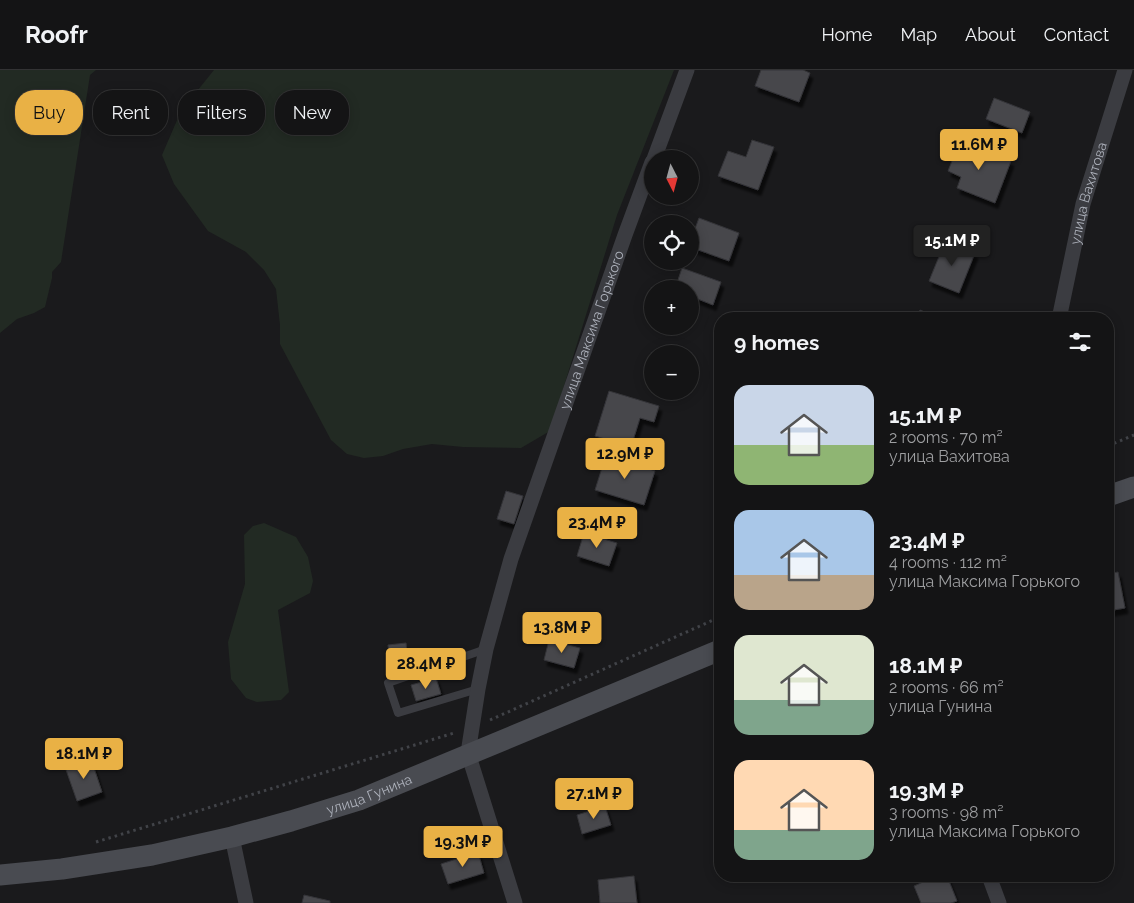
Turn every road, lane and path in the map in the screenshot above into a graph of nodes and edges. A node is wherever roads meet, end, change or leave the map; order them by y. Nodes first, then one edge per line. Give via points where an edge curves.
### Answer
1 (687, 70) edge
2 (1125, 70) edge
3 (657, 150) edge
4 (644, 184) edge
5 (1060, 312) edge
6 (1134, 435) edge
7 (1114, 443) edge
8 (1134, 486) edge
9 (1114, 494) edge
10 (714, 620) edge
11 (486, 649) junction
12 (714, 652) edge
13 (478, 689) junction
14 (472, 728) junction
15 (468, 753) junction
16 (232, 837) junction
17 (94, 842) dead end
18 (0, 875) edge
19 (991, 882) edge
20 (246, 903) edge
21 (515, 903) edge
22 (999, 903) edge

1 - 3 street, улица Максима Горького
2 - 5 street, улица Вахитова via 1083,204
4 - 11 street, улица Максима Горького via 511,559
6 - 7 path
8 - 9 main road
10 - 14 path
11 - 13 street, улица Максима Горького
11 - 13 lane via 388,683 398,714
12 - 15 main road, улица Гунина
13 - 14 street, улица Максима Горького
14 - 15 street, улица Максима Горького
14 - 17 path
15 - 16 main road, улица Гунина via 359,800
15 - 21 street, улица Максима Горького
16 - 18 main road, улица Гунина via 152,855
16 - 20 street
19 - 22 street

